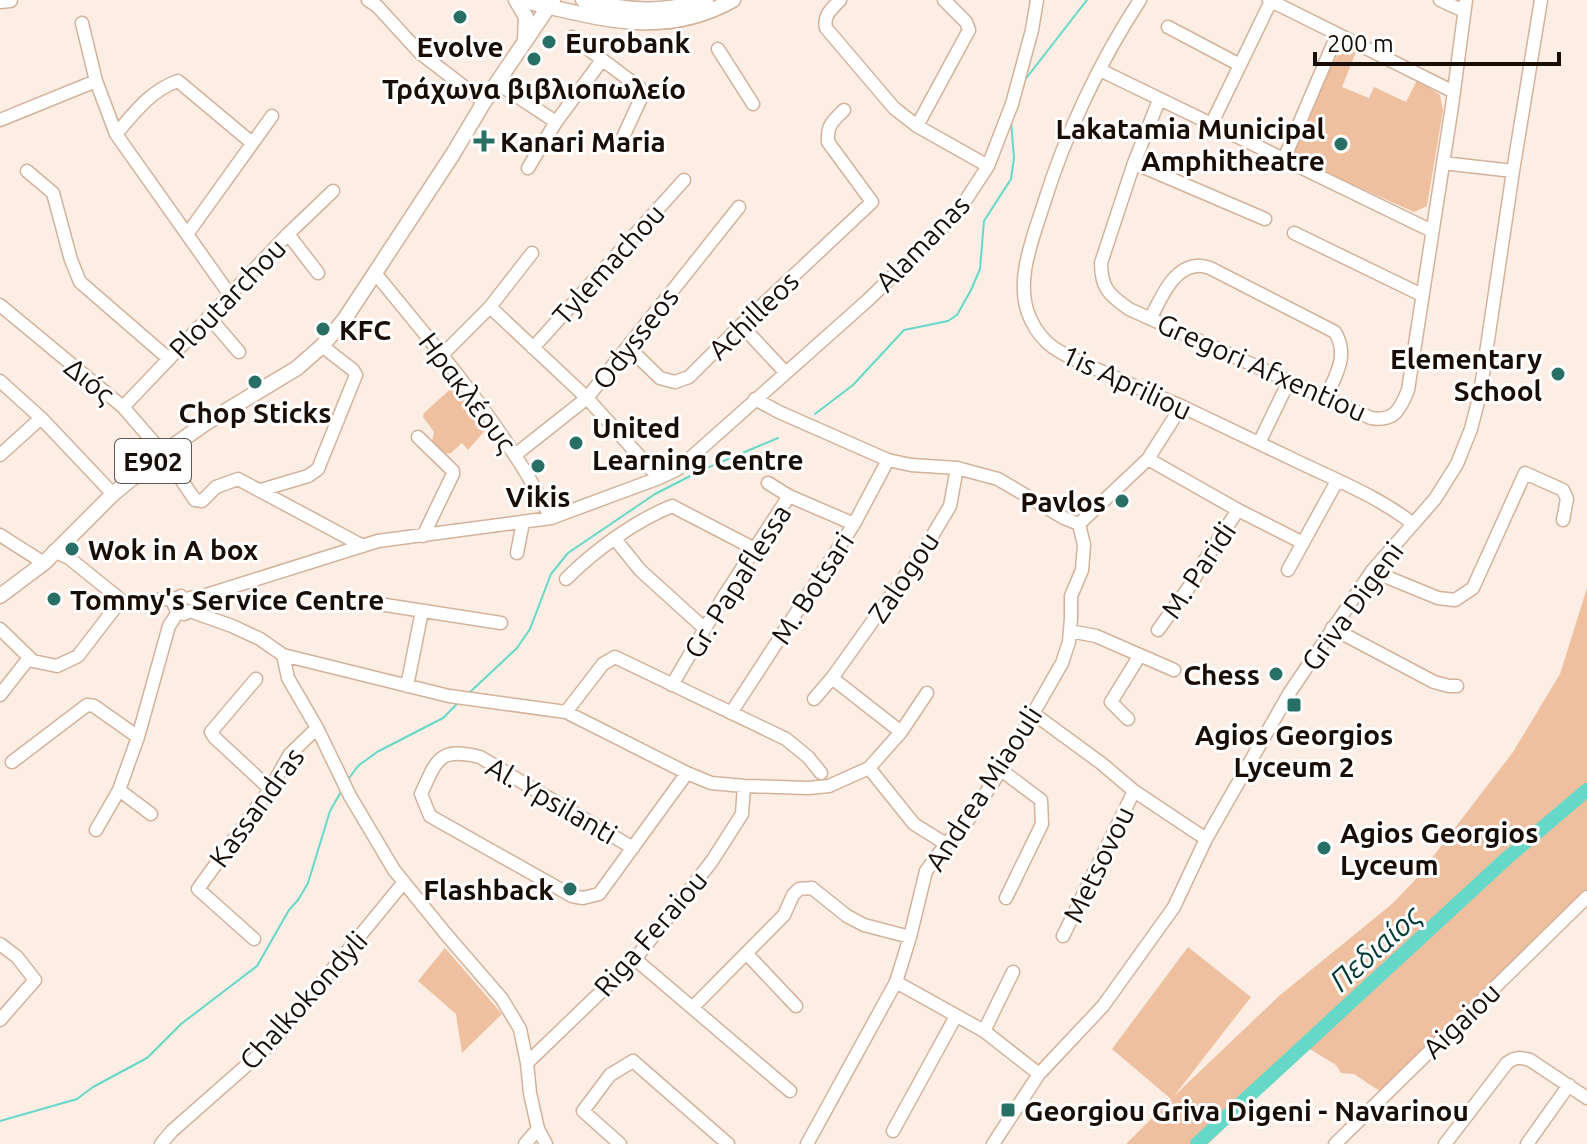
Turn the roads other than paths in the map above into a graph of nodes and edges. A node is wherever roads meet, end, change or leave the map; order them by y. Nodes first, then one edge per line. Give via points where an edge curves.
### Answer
1 (10, 0) edge
2 (368, 0) edge
3 (518, 0) edge
4 (585, 0) edge
5 (706, 0) edge
6 (733, 0) edge
7 (840, 0) edge
8 (944, 0) edge
9 (1037, 0) edge
10 (1440, 0) edge
11 (1541, 0) edge
12 (0, 1) edge
13 (1270, 1) edge
14 (1135, 2) edge
15 (551, 3) edge
16 (1465, 6) edge
17 (82, 23) dead end
18 (1168, 27) dead end
19 (1337, 35) junction
20 (572, 37) dead end
21 (525, 40) junction
22 (718, 49) dead end
23 (602, 60) junction
24 (1240, 65) junction
25 (1100, 70) junction
26 (96, 81) junction
27 (497, 83) junction
28 (1454, 92) junction
29 (1159, 100) junction
30 (484, 102) junction
31 (753, 104) dead end
32 (844, 110) dead end
33 (272, 116) dead end
34 (0, 120) edge
35 (556, 122) junction
36 (1211, 125) junction
37 (917, 126) junction
38 (116, 134) junction
39 (624, 135) dead end
40 (252, 143) junction
41 (1284, 159) junction
42 (1134, 163) junction
43 (1443, 163) junction
44 (988, 166) junction
45 (528, 168) dead end
46 (27, 171) dead end
47 (1513, 171) junction
48 (684, 180) dead end
49 (333, 191) dead end
50 (739, 207) dead end
51 (1265, 219) dead end
52 (1432, 231) junction
53 (188, 233) junction
54 (1294, 233) dead end
55 (288, 234) junction
56 (532, 253) dead end
57 (318, 273) dead end
58 (375, 273) junction
59 (230, 295) junction
60 (1422, 295) junction
61 (0, 305) edge
62 (490, 307) junction
63 (209, 317) junction
64 (1151, 317) junction
65 (741, 325) junction
66 (322, 346) junction
67 (628, 347) junction
68 (533, 348) junction
69 (239, 352) dead end
70 (442, 355) junction
71 (169, 359) junction
72 (785, 372) junction
73 (0, 381) edge
74 (1289, 381) junction
75 (587, 398) junction
76 (1326, 398) junction
77 (755, 399) junction
78 (123, 407) junction
79 (1181, 407) junction
80 (41, 418) junction
81 (418, 437) dead end
82 (1259, 443) junction
83 (163, 453) junction
84 (0, 455) edge
85 (515, 455) junction
86 (1148, 459) junction
87 (888, 460) junction
88 (957, 468) junction
89 (659, 478) junction
90 (1337, 481) junction
91 (768, 483) dead end
92 (261, 490) junction
93 (113, 494) junction
94 (789, 496) junction
95 (1238, 510) junction
96 (551, 518) junction
97 (1563, 520) dead end
98 (523, 522) junction
99 (854, 524) junction
100 (1079, 524) junction
101 (1413, 524) junction
102 (0, 535) edge
103 (423, 536) junction
104 (615, 539) junction
105 (1303, 543) junction
106 (363, 546) junction
107 (753, 548) junction
108 (517, 553) dead end
109 (49, 557) junction
110 (1288, 570) dead end
111 (1372, 571) junction
112 (566, 579) dead end
113 (1, 594) edge
114 (121, 600) junction
115 (379, 604) dead end
116 (182, 606) junction
117 (422, 611) junction
118 (501, 623) dead end
119 (704, 628) junction
120 (1332, 628) junction
121 (0, 629) edge
122 (1158, 630) dead end
123 (1070, 631) junction
124 (283, 655) junction
125 (1140, 655) junction
126 (29, 658) junction
127 (1174, 670) dead end
128 (832, 678) junction
129 (256, 679) dead end
130 (672, 685) junction
131 (407, 686) junction
132 (1457, 686) dead end
133 (927, 693) dead end
134 (0, 695) edge
135 (814, 699) dead end
136 (566, 712) junction
137 (731, 713) junction
138 (1034, 714) junction
139 (1128, 719) dead end
140 (317, 728) junction
141 (901, 732) junction
142 (138, 737) junction
143 (12, 762) dead end
144 (869, 768) junction
145 (1001, 770) junction
146 (687, 773) junction
147 (821, 773) dead end
148 (744, 786) junction
149 (270, 789) junction
150 (119, 790) junction
151 (1134, 791) junction
152 (151, 814) dead end
153 (96, 830) dead end
154 (1206, 839) junction
155 (946, 844) junction
156 (633, 848) junction
157 (404, 882) junction
158 (1587, 897) edge
159 (1006, 898) dead end
160 (1063, 936) dead end
161 (910, 937) junction
162 (254, 939) dead end
163 (0, 944) edge
164 (747, 954) junction
165 (635, 959) junction
166 (1013, 972) dead end
167 (896, 982) junction
168 (796, 1006) dead end
169 (693, 1007) junction
170 (956, 1016) junction
171 (0, 1020) edge
172 (984, 1031) junction
173 (527, 1063) junction
174 (1039, 1074) junction
175 (1569, 1085) junction
176 (790, 1091) dead end
177 (1587, 1098) edge
178 (538, 1129) junction
179 (893, 1131) dead end
180 (813, 1142) edge
181 (161, 1144) edge
182 (525, 1144) edge
183 (546, 1144) edge
184 (620, 1144) edge
185 (728, 1144) edge
186 (993, 1144) edge
187 (1335, 1144) edge
188 (1445, 1144) edge
189 (1527, 1144) edge

1 - 12 main road
2 - 30 street via 420,53
3 - 15 main road
3 - 21 main road via 526,17
4 - 5 main road via 635,10 680,8
6 - 15 main road via 704,14 657,23 608,19
7 - 37 street via 827,14 826,28 894,108
8 - 37 street via 969,30
9 - 44 street, Alamanas via 1012,104
10 - 16 street
11 - 47 street, Griva Digeni
13 - 19 street
13 - 24 street
14 - 25 street, 1is Apriliou
15 - 21 main road, E902
16 - 28 street, Gregori Afxentiou
17 - 26 street
18 - 24 street
19 - 28 street
19 - 41 street
20 - 23 street
21 - 27 main road, E902
22 - 31 street
23 - 35 street
23 - 39 street via 642,93
24 - 36 street
25 - 29 street
25 - 79 street, 1is Apriliou via 1065,142 1041,211 1024,280 1025,302 1038,333 1052,347
26 - 34 street
26 - 38 street
27 - 30 main road, E902
27 - 35 street
28 - 43 street, Gregori Afxentiou
29 - 36 street
29 - 42 street, Gregori Afxentiou
30 - 58 main road, E902
32 - 65 street, Achilleos via 831,122 828,142 872,202
33 - 40 street
35 - 45 street
36 - 41 street
37 - 44 street
38 - 40 street via 143,103 178,81
38 - 53 street
40 - 53 street
41 - 52 street
42 - 51 street
42 - 64 street, Gregori Afxentiou via 1101,276 1112,297
43 - 47 street
43 - 52 street, Gregori Afxentiou
44 - 72 street, Alamanas via 956,215
46 - 71 street via 53,193 80,282
47 - 101 street, Griva Digeni via 1471,429 1457,464
48 - 68 street, Tylemachou
49 - 55 street, Ploutarchou
50 - 67 street, Odysseos
52 - 60 street, Gregori Afxentiou
53 - 59 street
54 - 60 street
55 - 57 street
55 - 59 street, Ploutarchou
56 - 62 street
58 - 66 main road, E902
58 - 70 street, Ηρακλέους
59 - 63 street, Ploutarchou
60 - 76 street, Gregori Afxentiou via 1401,408 1382,420
61 - 78 street, Διός
62 - 68 street
62 - 70 street
63 - 69 street
63 - 71 street, Ploutarchou
64 - 74 street, Gregori Afxentiou
64 - 76 street via 1171,280 1197,266 1210,268 1335,332 1343,354
65 - 67 street, Achilleos via 689,377 675,382 660,378
65 - 72 street
66 - 83 main road, E902 via 297,368
66 - 92 street via 356,375 324,455 308,476
67 - 75 street, Odysseos
68 - 75 street
70 - 85 street, Ηρακλέους
71 - 78 street, Ploutarchou
72 - 77 street, Alamanas
73 - 80 street
74 - 76 street, Gregori Afxentiou
74 - 82 street
75 - 85 street, Odysseos
75 - 89 street
77 - 87 street
77 - 89 street, Alamanas via 678,469
78 - 83 street, Διός
79 - 82 street, 1is Apriliou
79 - 86 street
80 - 84 street
80 - 93 street
81 - 103 street via 453,471
82 - 90 street, 1is Apriliou
83 - 92 street, Διός via 199,502 216,487 238,479
83 - 93 main road, E902
85 - 96 street, Ηρακλέους
86 - 95 street
86 - 100 street
87 - 88 street
87 - 99 street, M. Botsari
88 - 100 street via 998,479
88 - 128 street, Zalogou via 950,506
89 - 96 street, Alamanas
90 - 101 street, 1is Apriliou
90 - 105 street
91 - 94 street
92 - 106 street
93 - 109 main road, E902
94 - 99 street, Gr. Papaflessa
94 - 107 street, Gr. Papaflessa
95 - 105 street
95 - 122 street, M. Paridi
96 - 98 street, Alamanas
97 - 111 street via 1563,490 1525,473 1473,588 1455,600
98 - 103 street, Alamanas
98 - 108 street
99 - 137 street, M. Botsari
100 - 123 street, Andrea Miaouli via 1082,570 1071,596
101 - 111 street, Griva Digeni
102 - 109 street
103 - 106 street, Alamanas
104 - 107 street via 672,506
104 - 112 street
104 - 119 street via 640,570
105 - 110 street
106 - 116 street, Alamanas
107 - 119 street, Gr. Papaflessa
109 - 113 main road, E902
109 - 114 street via 69,558
111 - 120 street, Griva Digeni
114 - 116 street
114 - 126 street via 78,656 57,666
115 - 117 street
116 - 124 street via 260,639
116 - 142 street via 169,626
117 - 118 street
117 - 131 street
119 - 130 street, Gr. Papaflessa
120 - 132 street via 1434,682
120 - 154 street, Griva Digeni
121 - 126 street
123 - 125 street
123 - 138 street, Andrea Miaouli via 1062,663
124 - 131 street
124 - 140 street via 288,678
125 - 127 street
125 - 139 street via 1111,702
126 - 134 street
128 - 135 street, Zalogou
128 - 141 street
129 - 149 street via 211,732
130 - 136 street via 615,657 603,664
130 - 137 street
131 - 136 street
133 - 141 street
136 - 146 street
137 - 147 street via 786,739
138 - 145 street, Andrea Miaouli
138 - 151 street
140 - 149 street, Kassandras via 290,754
140 - 157 street via 350,796
141 - 144 street
142 - 143 street via 87,705
142 - 150 street
144 - 148 street via 829,786
144 - 155 street via 914,824
145 - 155 street, Andrea Miaouli
145 - 159 street via 1041,800 1042,824
146 - 148 street via 711,783
146 - 156 street
148 - 165 street, Riga Feraiou via 742,814
149 - 162 street, Kassandras via 198,889
150 - 152 street
150 - 153 street
151 - 154 street
151 - 160 street, Metsovou
154 - 174 street, Griva Digeni via 1174,907 1103,1006
155 - 161 street, Andrea Miaouli via 926,871
156 - 156 street, Al. Ypsilanti via 480,757 461,752 445,755 421,794 430,816 572,896 599,894
157 - 173 street via 502,999 520,1029
157 - 181 street, Chalkokondyli via 273,1042
158 - 187 street, Aigaiou
161 - 164 street via 864,925 812,888 799,889 784,915
161 - 167 street, Andrea Miaouli
163 - 171 street via 35,980
164 - 168 street
164 - 169 street
165 - 169 street
165 - 173 street, Riga Feraiou
166 - 172 street
167 - 170 street
167 - 180 street, Andrea Miaouli
169 - 176 street
170 - 172 street
170 - 179 street
172 - 174 street
173 - 178 street
174 - 186 street, Griva Digeni
175 - 177 street
175 - 188 street via 1530,1060 1513,1058
175 - 189 street
178 - 182 street
178 - 183 street
184 - 185 street via 583,1111 610,1075 633,1061

